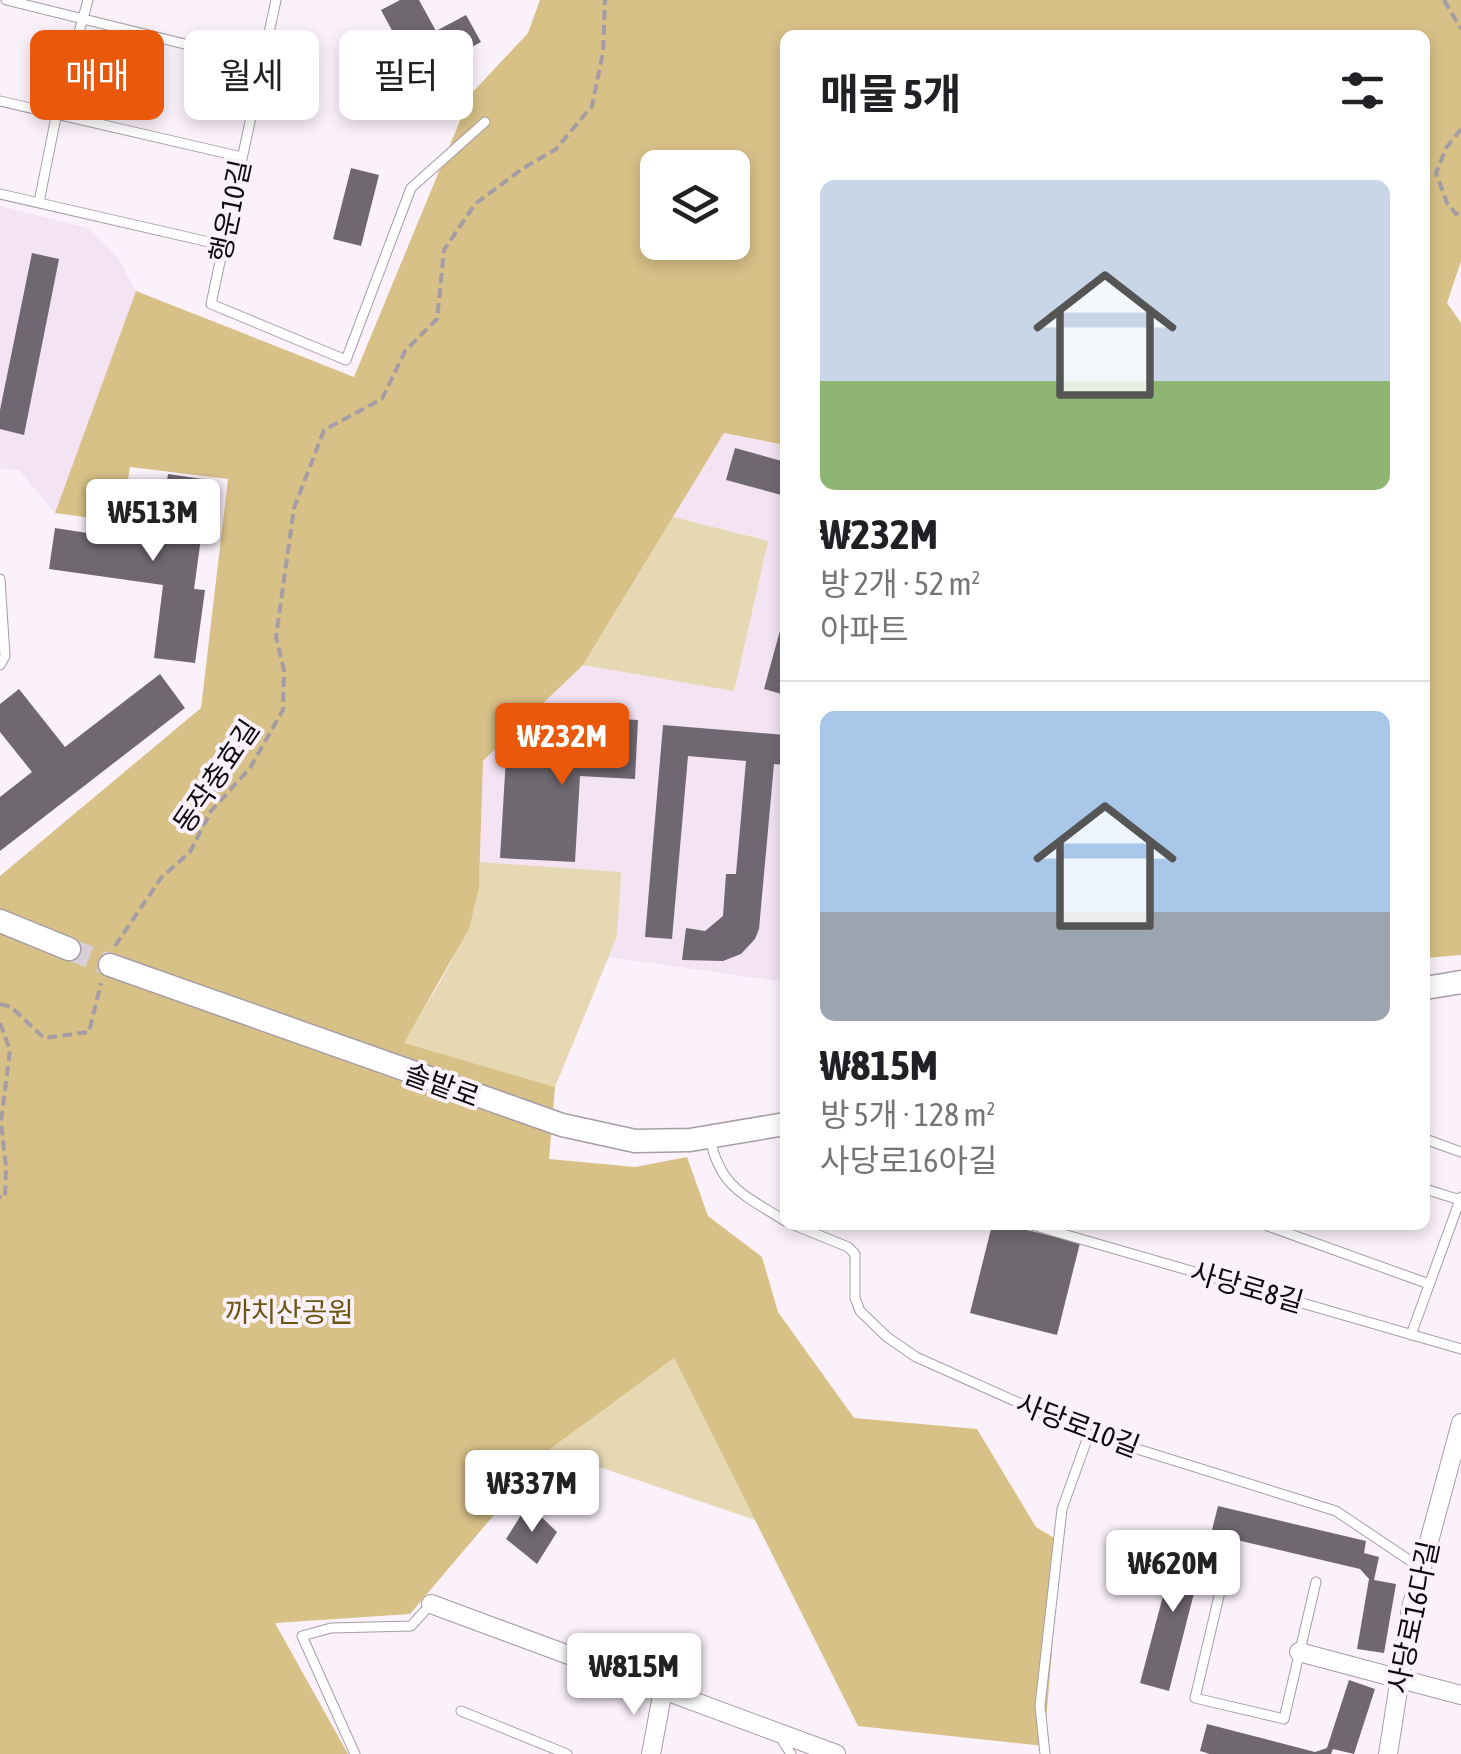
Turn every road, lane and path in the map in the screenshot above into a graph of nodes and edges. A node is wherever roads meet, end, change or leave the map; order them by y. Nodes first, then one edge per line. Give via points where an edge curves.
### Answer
1 (6, 0) edge
2 (88, 0) edge
3 (276, 0) edge
4 (605, 0) edge
5 (1444, 0) edge
6 (84, 18) junction
7 (1461, 29) edge
8 (81, 30) edge
9 (269, 30) edge
10 (184, 43) edge
11 (0, 101) edge
12 (30, 107) edge
13 (56, 120) edge
14 (91, 120) edge
15 (250, 120) edge
16 (485, 122) dead end
17 (1461, 129) edge
18 (242, 156) junction
19 (0, 194) edge
20 (38, 202) junction
21 (1461, 212) edge
22 (222, 245) junction
23 (0, 580) edge
24 (0, 664) edge
25 (0, 921) edge
26 (68, 949) tunnel mouth
27 (109, 964) junction
28 (1461, 982) edge
29 (1430, 987) edge
30 (0, 1004) edge
31 (0, 1023) edge
32 (780, 1125) edge
33 (710, 1137) junction
34 (1430, 1141) edge
35 (1461, 1152) edge
36 (1430, 1190) edge
37 (0, 1197) edge
38 (1460, 1198) edge
39 (780, 1218) edge
40 (806, 1230) edge
41 (1065, 1230) edge
42 (1280, 1230) edge
43 (1429, 1284) junction
44 (1411, 1334) junction
45 (1461, 1349) edge
46 (1461, 1423) edge
47 (1089, 1434) junction
48 (1226, 1562) dead end
49 (1422, 1568) junction
50 (1316, 1582) dead end
51 (431, 1604) joint
52 (1299, 1652) junction
53 (1398, 1678) junction
54 (663, 1690) junction
55 (1461, 1694) edge
56 (461, 1711) dead end
57 (778, 1732) junction
58 (355, 1754) edge
59 (567, 1754) edge
60 (651, 1754) edge
61 (790, 1754) edge
62 (836, 1754) edge
63 (1045, 1754) edge
64 (1388, 1754) edge

1 - 6 lane
2 - 6 lane
3 - 9 lane, 행운10길
4 - 27 path, 동작충효길 via 592,106 556,149 475,204 444,250 437,320 404,351 382,399 324,430 294,508 276,637 283,710 190,852 161,878
5 - 7 path
6 - 8 lane
6 - 10 lane
11 - 12 lane
13 - 20 lane
14 - 18 lane
15 - 18 lane, 행운10길
16 - 22 lane, 행운10길 via 411,188 346,360 211,304
17 - 21 path via 1436,173 1447,202
18 - 22 lane, 행운10길
19 - 20 lane
20 - 22 lane
23 - 24 lane
25 - 26 street
27 - 30 path, 동작충효길 via 89,1032 44,1038
27 - 33 street, 솔밭로 via 562,1125 635,1141
28 - 29 street
31 - 37 path via 10,1050
32 - 33 street, 솔밭로
33 - 39 lane via 717,1167 732,1186
34 - 35 lane
36 - 38 lane
38 - 43 lane
40 - 47 lane, 사당로10길 via 854,1254 860,1311 887,1337 916,1357
41 - 44 lane, 사당로8길
42 - 43 lane
43 - 44 lane
44 - 45 lane, 사당로8길
46 - 49 street, 사당로16다길
47 - 49 lane, 사당로10길 via 1336,1511
47 - 63 lane via 1062,1510 1040,1706
48 - 52 lane via 1195,1698 1284,1719
49 - 53 street, 사당로16다길
50 - 52 lane
51 - 54 street
51 - 58 lane via 411,1626 330,1628 302,1636
52 - 53 street
53 - 55 street
53 - 64 street, 사당로16다길
54 - 57 street
54 - 60 street
56 - 59 lane
57 - 61 lane
57 - 62 street

